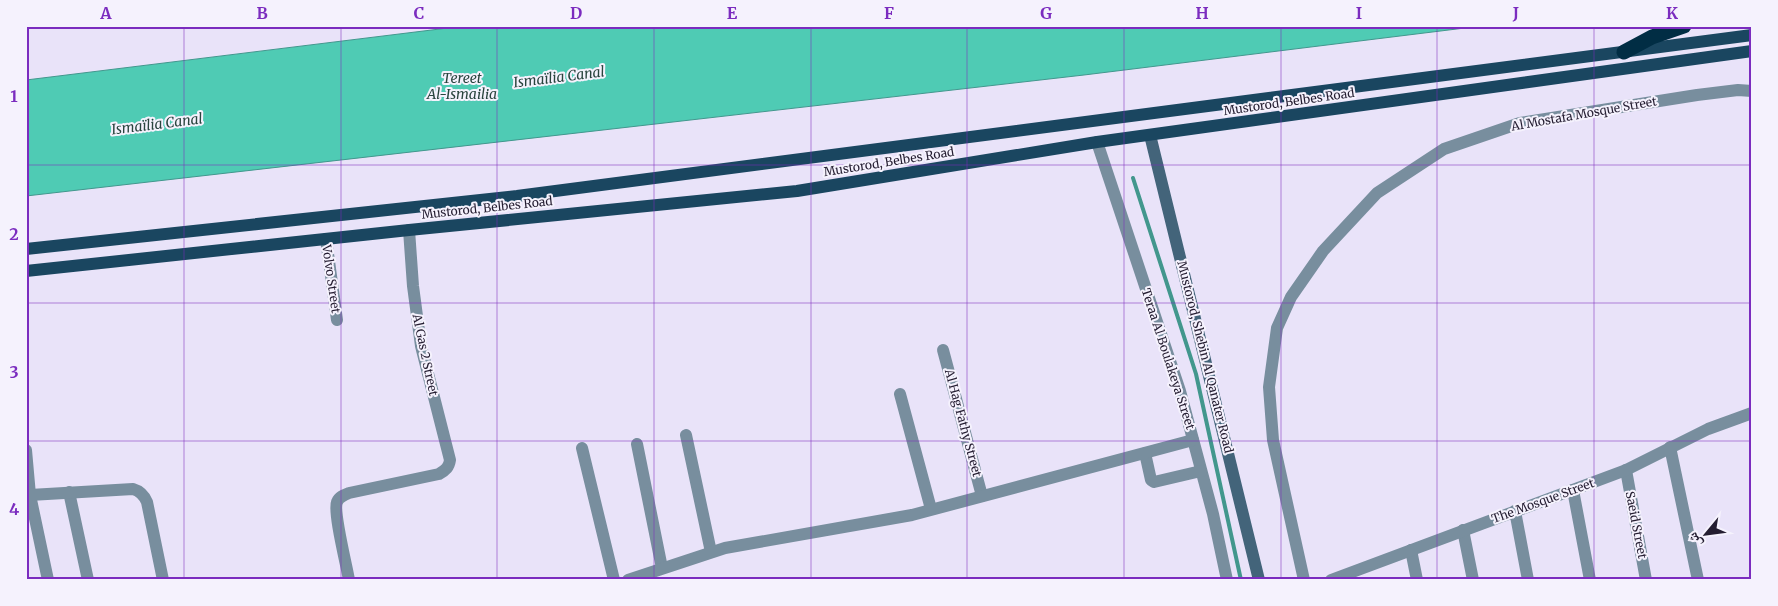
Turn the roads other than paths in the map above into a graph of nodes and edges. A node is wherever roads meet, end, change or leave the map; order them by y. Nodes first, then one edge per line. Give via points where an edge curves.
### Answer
1 (1684, 26) edge
2 (1752, 35) edge
3 (1752, 51) edge
4 (1624, 52) junction
5 (1735, 54) junction
6 (1752, 58) edge
7 (1752, 91) edge
8 (1150, 135) junction
9 (1097, 142) junction
10 (409, 230) junction
11 (326, 239) junction
12 (26, 249) edge
13 (26, 271) edge
14 (337, 320) dead end
15 (943, 350) dead end
16 (900, 394) dead end
17 (1752, 413) edge
18 (686, 435) dead end
19 (1193, 440) junction
20 (637, 444) dead end
21 (1670, 447) junction
22 (582, 448) dead end
23 (26, 450) edge
24 (1145, 453) junction
25 (1626, 470) junction
26 (1202, 471) junction
27 (1573, 490) junction
28 (69, 492) junction
29 (30, 495) junction
30 (982, 496) junction
31 (932, 509) junction
32 (1515, 511) junction
33 (1463, 530) junction
34 (1410, 550) junction
35 (711, 552) junction
36 (662, 568) junction
37 (346, 579) edge
38 (48, 580) edge
39 (88, 580) edge
40 (163, 580) edge
41 (614, 580) edge
42 (628, 580) edge
43 (1227, 580) edge
44 (1259, 580) edge
45 (1304, 580) edge
46 (1331, 580) edge
47 (1417, 580) edge
48 (1473, 580) edge
49 (1528, 580) edge
50 (1590, 580) edge
51 (1646, 580) edge
52 (1698, 580) edge

1 - 4 highway via 1652,37
2 - 4 main road, Mustorod, Belbes Road
3 - 5 main road, Mustorod, Belbes Road
4 - 12 main road, Mustorod, Belbes Road via 517,196
5 - 6 street
5 - 8 main road, Mustorod, Belbes Road
7 - 45 street, Al Mostafa Mosque Street via 1697,95 1520,123 1444,149 1377,192 1323,251 1291,297 1276,328 1269,387 1273,440
8 - 9 main road, Mustorod, Belbes Road
8 - 44 main road, Mustorod, Shebin Al Qanater Road
9 - 10 main road, Mustorod, Belbes Road via 797,191
9 - 19 street, Teraa Al Boulakeya Street via 1180,391
10 - 11 main road, Mustorod, Belbes Road
10 - 37 street, Al Gas 2 Street via 421,346 449,466 439,474 349,493 337,500
11 - 13 main road, Mustorod, Belbes Road
11 - 14 street, Volvo Street
15 - 30 street, Al Hag Fathy Street
16 - 31 street
17 - 21 street, The Mosque Street
18 - 35 street
19 - 24 street
19 - 26 street, Teraa Al Boulakeya Street
20 - 36 street
21 - 25 street, The Mosque Street
21 - 52 street
22 - 41 street
23 - 29 street
24 - 26 street via 1154,482
24 - 30 street
25 - 27 street, The Mosque Street
25 - 51 street, Saeid Street
26 - 43 street, Teraa Al Boulakeya Street
27 - 32 street, The Mosque Street
27 - 50 street
28 - 29 street
28 - 39 street
28 - 40 street via 133,489 142,493 147,502
29 - 38 street
30 - 31 street
31 - 35 street
32 - 33 street, The Mosque Street
32 - 49 street
33 - 34 street, The Mosque Street
33 - 48 street
34 - 46 street, The Mosque Street
34 - 47 street
35 - 36 street
36 - 42 street

